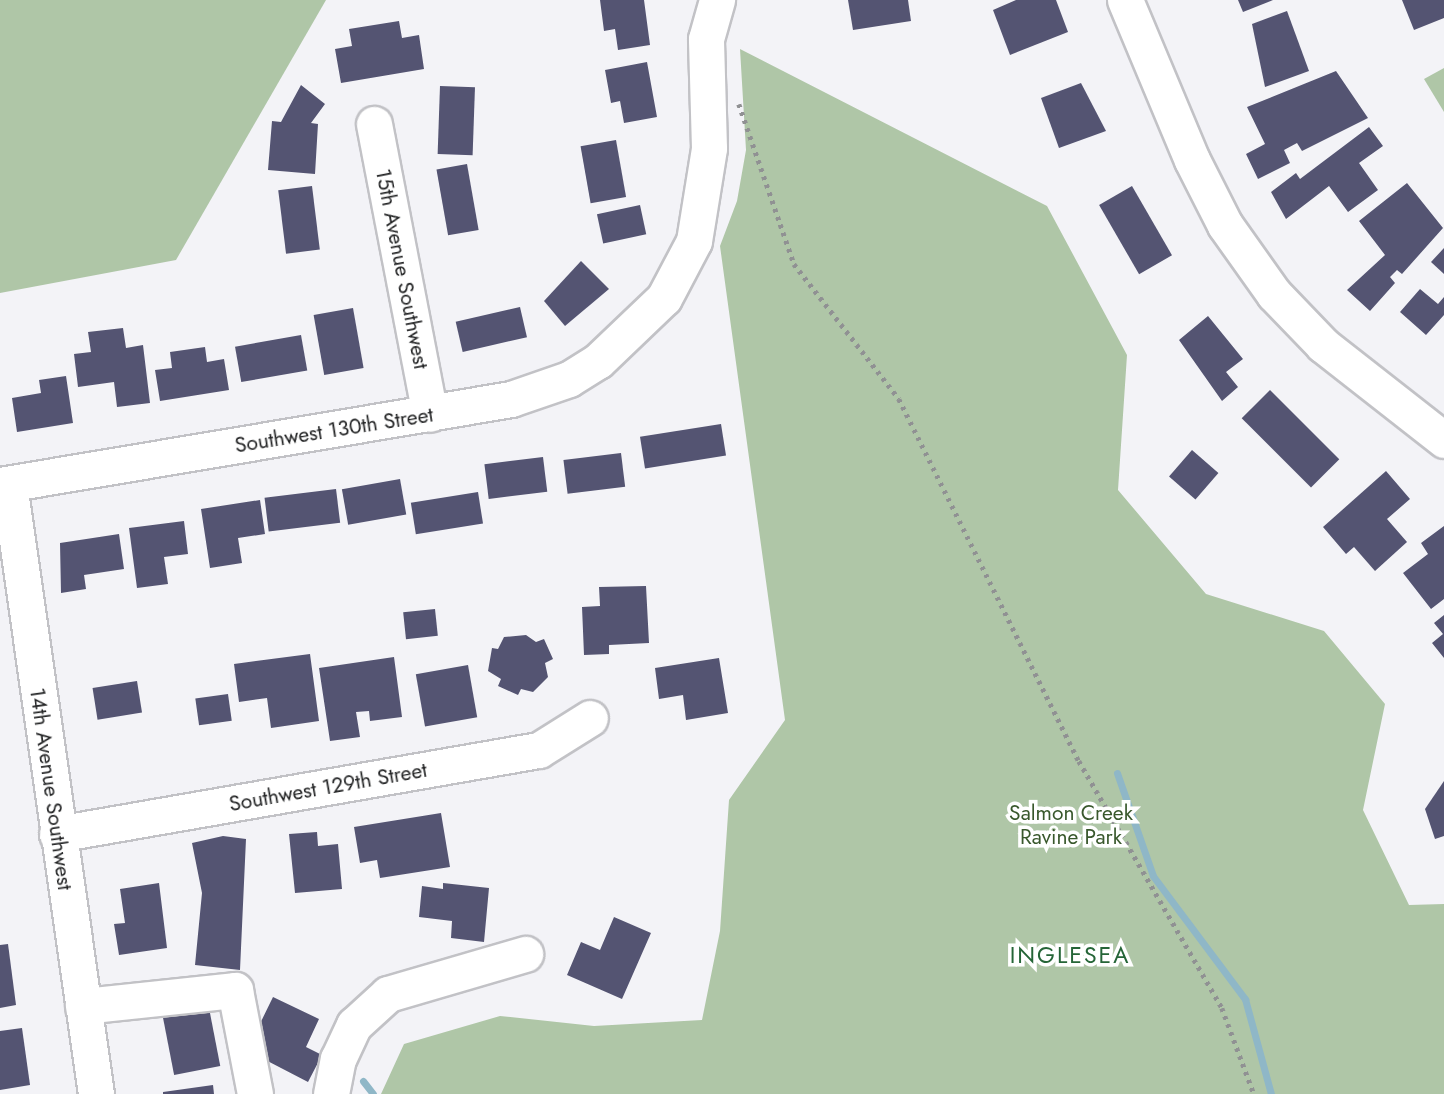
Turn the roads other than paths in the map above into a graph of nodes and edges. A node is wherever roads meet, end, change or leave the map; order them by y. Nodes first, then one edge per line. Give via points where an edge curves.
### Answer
1 (1125, 0) edge
2 (707, 4) edge
3 (374, 124) dead end
4 (430, 414) junction
5 (1444, 440) edge
6 (4, 485) edge
7 (590, 719) dead end
8 (57, 834) junction
9 (526, 954) dead end
10 (83, 1006) junction
11 (96, 1094) edge
12 (255, 1094) edge
13 (331, 1094) edge

1 - 5 street via 1197,171 1274,294 1324,345
2 - 4 street, Southwest 130th Street via 701,213 681,270 646,319 569,379 511,399
3 - 4 street, 15th Avenue Southwest
4 - 6 street, Southwest 130th Street
6 - 8 street, 14th Avenue Southwest
7 - 8 street, Southwest 129th Street via 539,750
8 - 10 street, 14th Avenue Southwest
9 - 13 street via 388,994 354,1025 338,1059
10 - 11 street, 14th Avenue Southwest
10 - 12 street via 235,990

